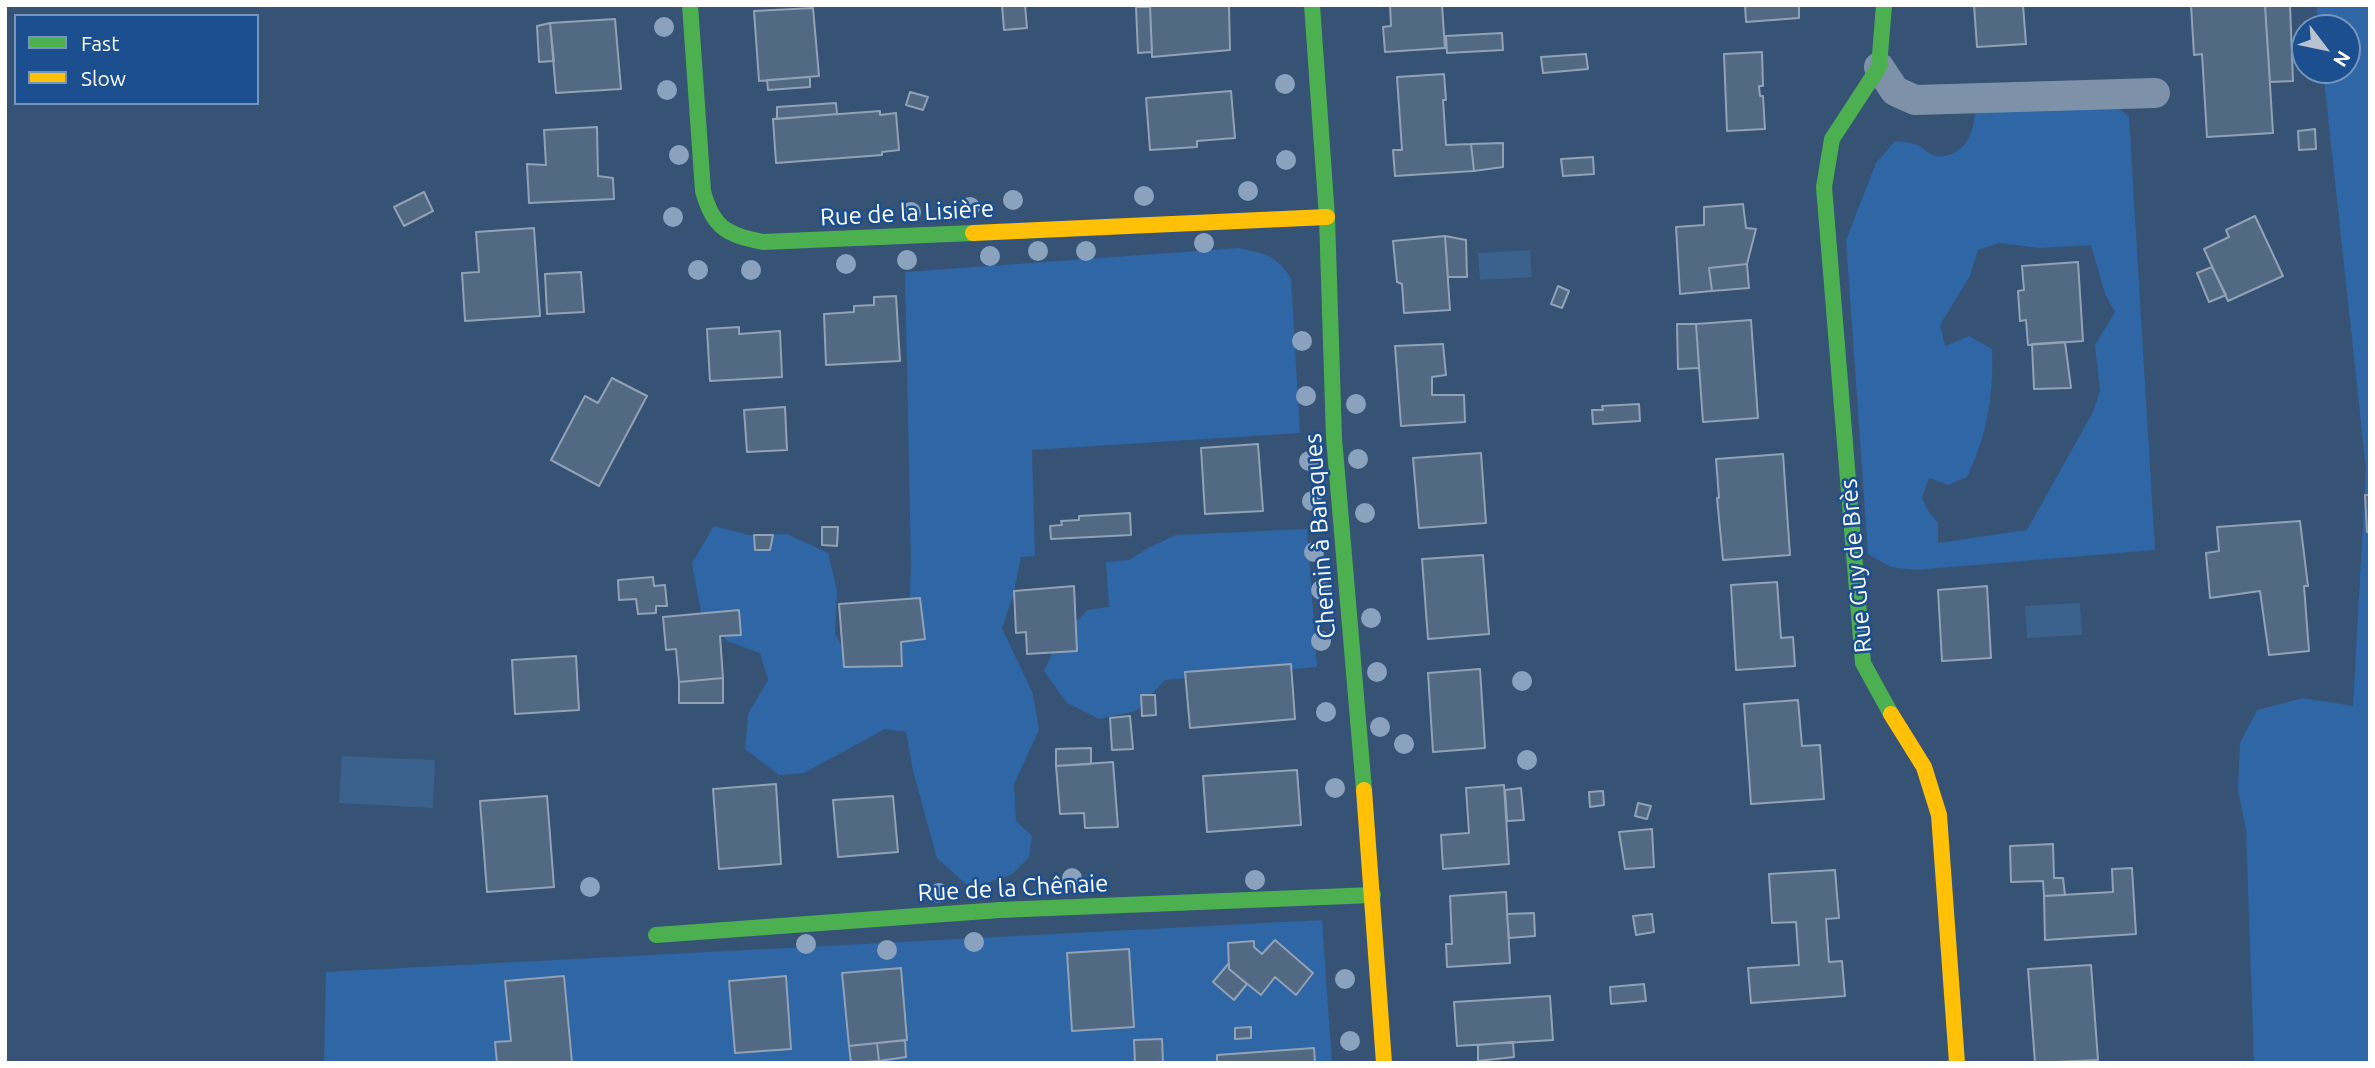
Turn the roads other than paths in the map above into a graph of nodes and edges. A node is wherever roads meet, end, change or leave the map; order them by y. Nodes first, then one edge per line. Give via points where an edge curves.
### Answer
1 (690, 5) edge
2 (1312, 5) edge
3 (1884, 5) edge
4 (1879, 66) junction
5 (2155, 93) dead end
6 (1327, 217) junction
7 (1373, 895) junction
8 (656, 935) dead end
9 (1384, 1063) edge
10 (1957, 1063) edge

1 - 6 street, Rue de la Lisière via 707,212 721,229 741,238 763,242
2 - 6 street, Chemin à Baraques
3 - 4 street, Rue Guy de Brès
4 - 5 street via 1895,91 1915,100
4 - 10 street, Rue Guy de Brès via 1832,139 1824,187 1863,663 1924,767 1939,815
6 - 7 street, Chemin à Baraques via 1334,438
7 - 8 street, Rue de la Chênaie via 987,911
7 - 9 street, Chemin à Baraques

